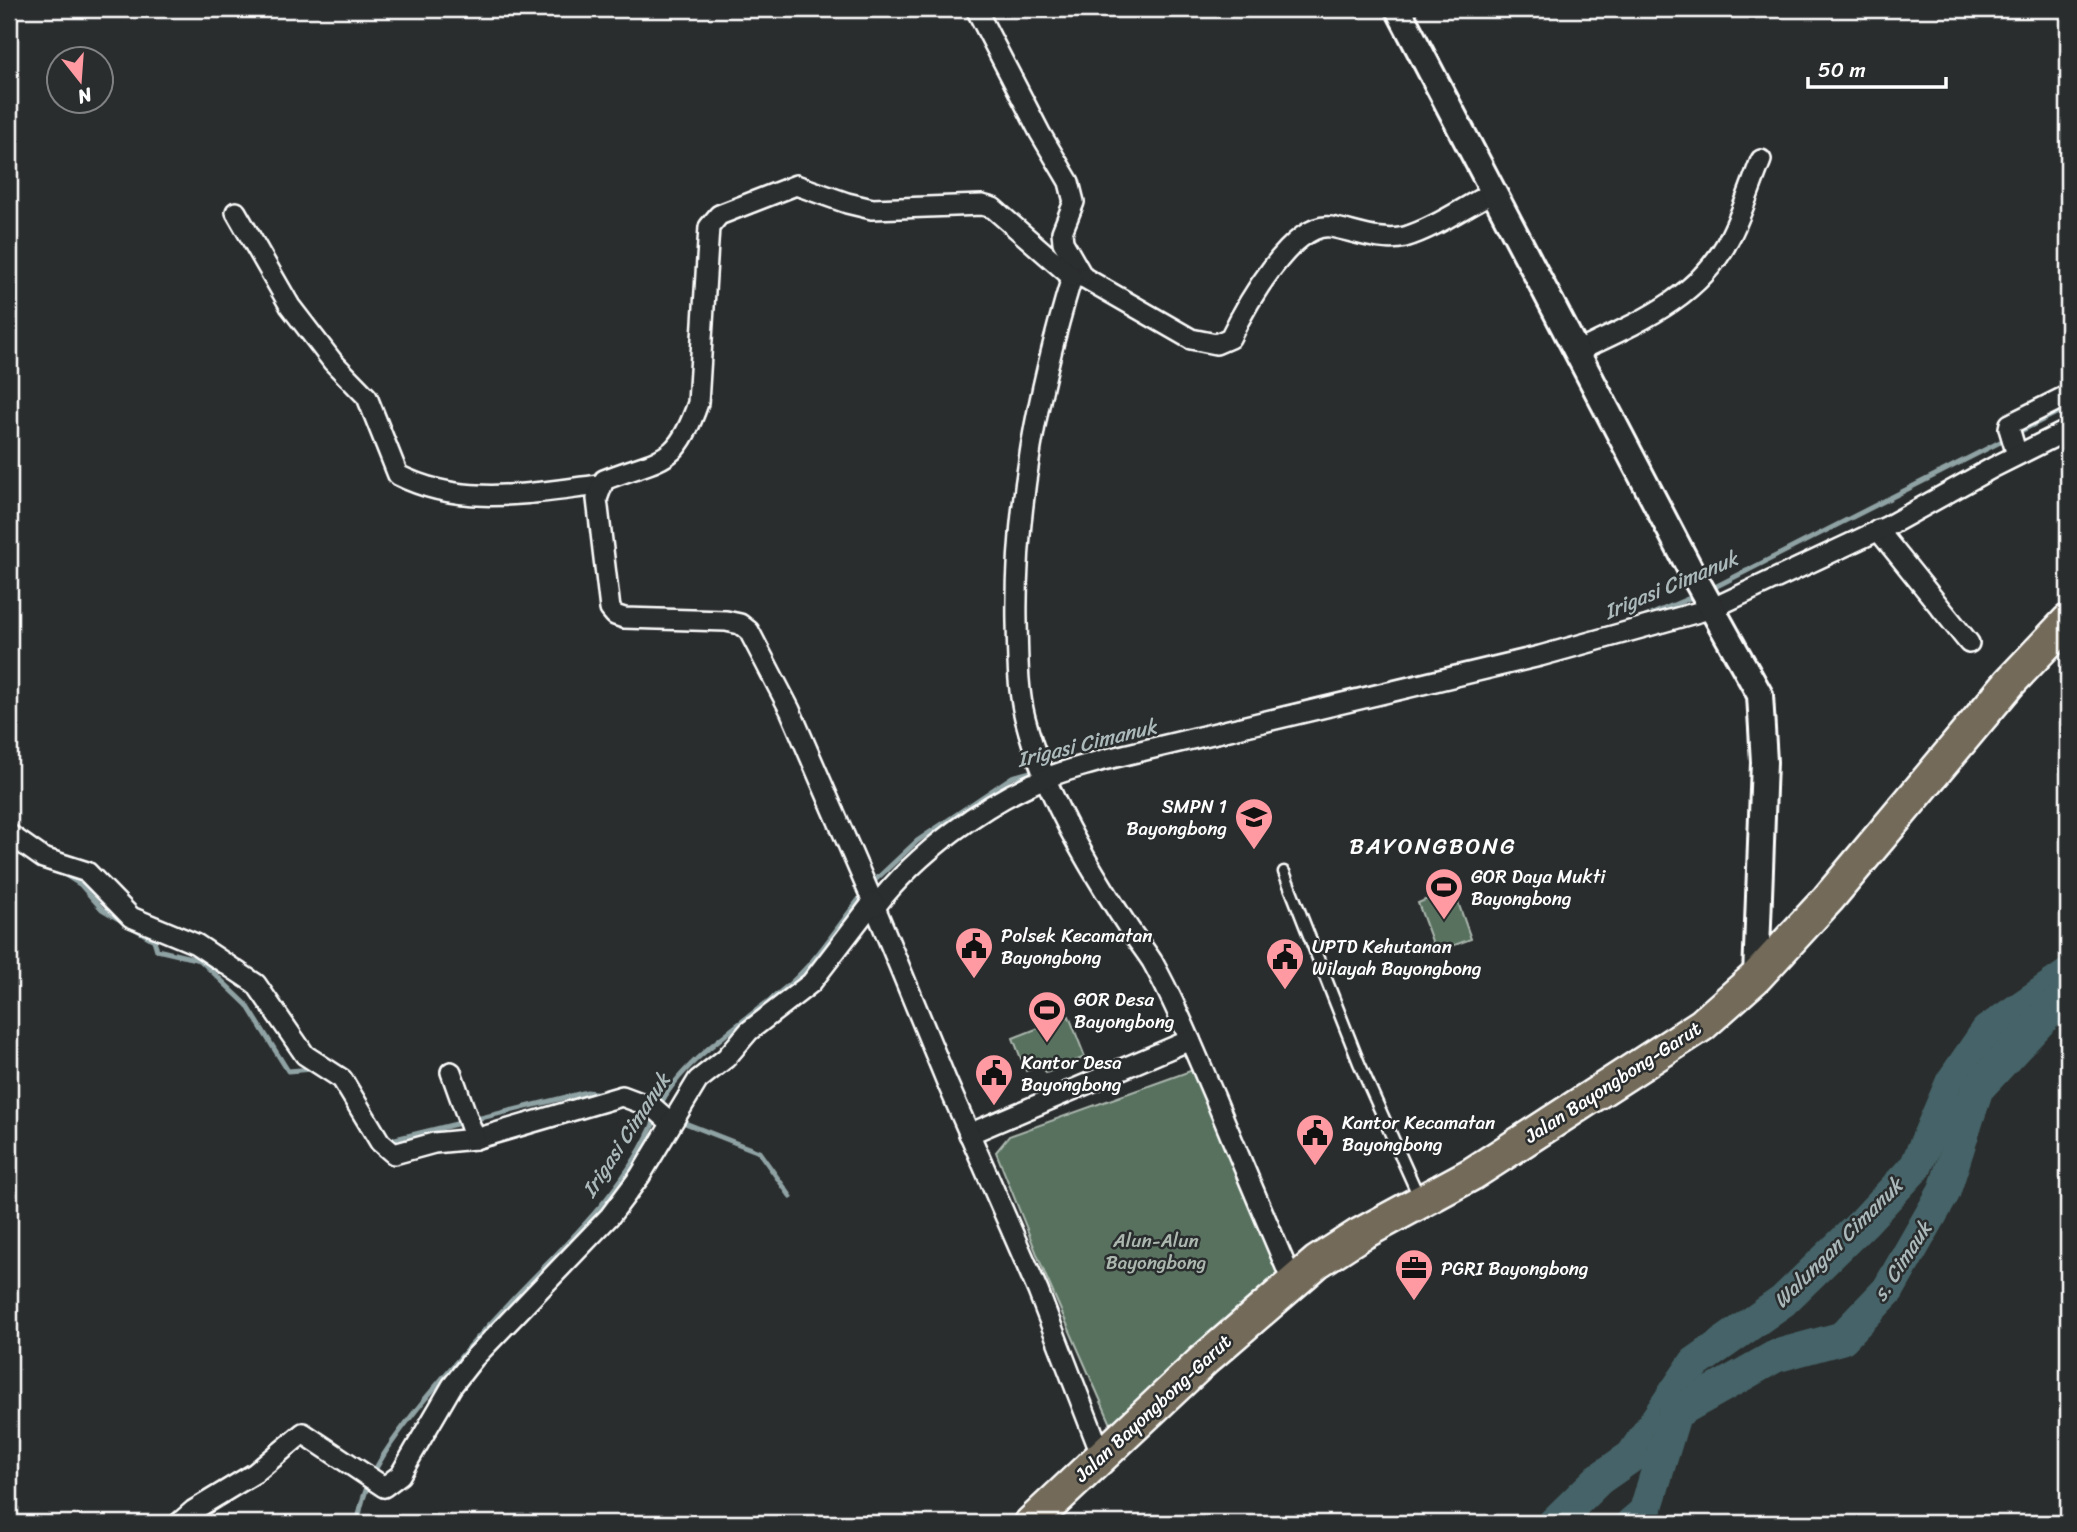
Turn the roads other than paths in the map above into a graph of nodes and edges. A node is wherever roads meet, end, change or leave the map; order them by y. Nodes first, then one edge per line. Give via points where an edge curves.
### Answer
1 (976, 9) edge
2 (1398, 9) edge
3 (1761, 160) dead end
4 (1492, 193) junction
5 (236, 212) dead end
6 (1077, 277) junction
7 (1576, 352) junction
8 (2068, 396) edge
9 (2068, 430) edge
10 (2017, 453) junction
11 (600, 485) junction
12 (1878, 530) junction
13 (1710, 604) junction
14 (2068, 621) edge
15 (1969, 643) dead end
16 (1045, 775) junction
17 (9, 834) edge
18 (1284, 872) dead end
19 (870, 895) junction
20 (1756, 977) junction
21 (1190, 1040) junction
22 (451, 1072) dead end
23 (669, 1115) junction
24 (969, 1134) junction
25 (475, 1139) junction
26 (1421, 1201) junction
27 (1292, 1281) junction
28 (1101, 1454) junction
29 (178, 1523) edge
30 (1031, 1523) edge

1 - 6 street via 1069,182 1074,202 1062,232
2 - 4 street
3 - 7 street via 1721,250 1682,296
4 - 6 street via 1404,237 1384,238 1327,226 1310,232 1254,290 1230,338 1216,344 1170,329
4 - 7 street
5 - 11 street via 290,306 366,397 398,475 435,491 465,496
6 - 11 street via 993,208 982,205 872,209 796,185 719,215 709,227 698,403 689,430 672,453
6 - 16 street via 1041,391 1018,547 1018,671 1026,720
7 - 13 street
8 - 10 street via 2009,428
9 - 10 street
10 - 12 street
11 - 19 street via 597,499 610,609 624,618 726,621 749,631 790,710
12 - 13 street
12 - 15 street
13 - 16 street via 1540,656
13 - 20 street via 1754,679 1763,713
14 - 20 main road, Jalan Bayongbong-Garut
16 - 19 street via 988,808
16 - 21 street via 1096,875 1151,960
17 - 25 street via 43,858 87,872 131,917 196,944 256,984 305,1055 342,1080 388,1151 394,1154 434,1143
18 - 26 lane via 1359,1063
19 - 23 street via 811,983 749,1031
19 - 24 street
20 - 26 main road, Jalan Bayongbong-Garut via 1702,1024 1472,1174
21 - 24 street
21 - 27 street
22 - 25 street
23 - 25 street via 622,1096
23 - 29 street via 640,1176 610,1216 452,1386 400,1475 384,1487 300,1434 255,1473
24 - 28 street via 1038,1291
26 - 27 main road, Jalan Bayongbong-Garut via 1359,1235
27 - 28 main road, Jalan Bayongbong-Garut
28 - 30 main road, Jalan Bayongbong-Garut

